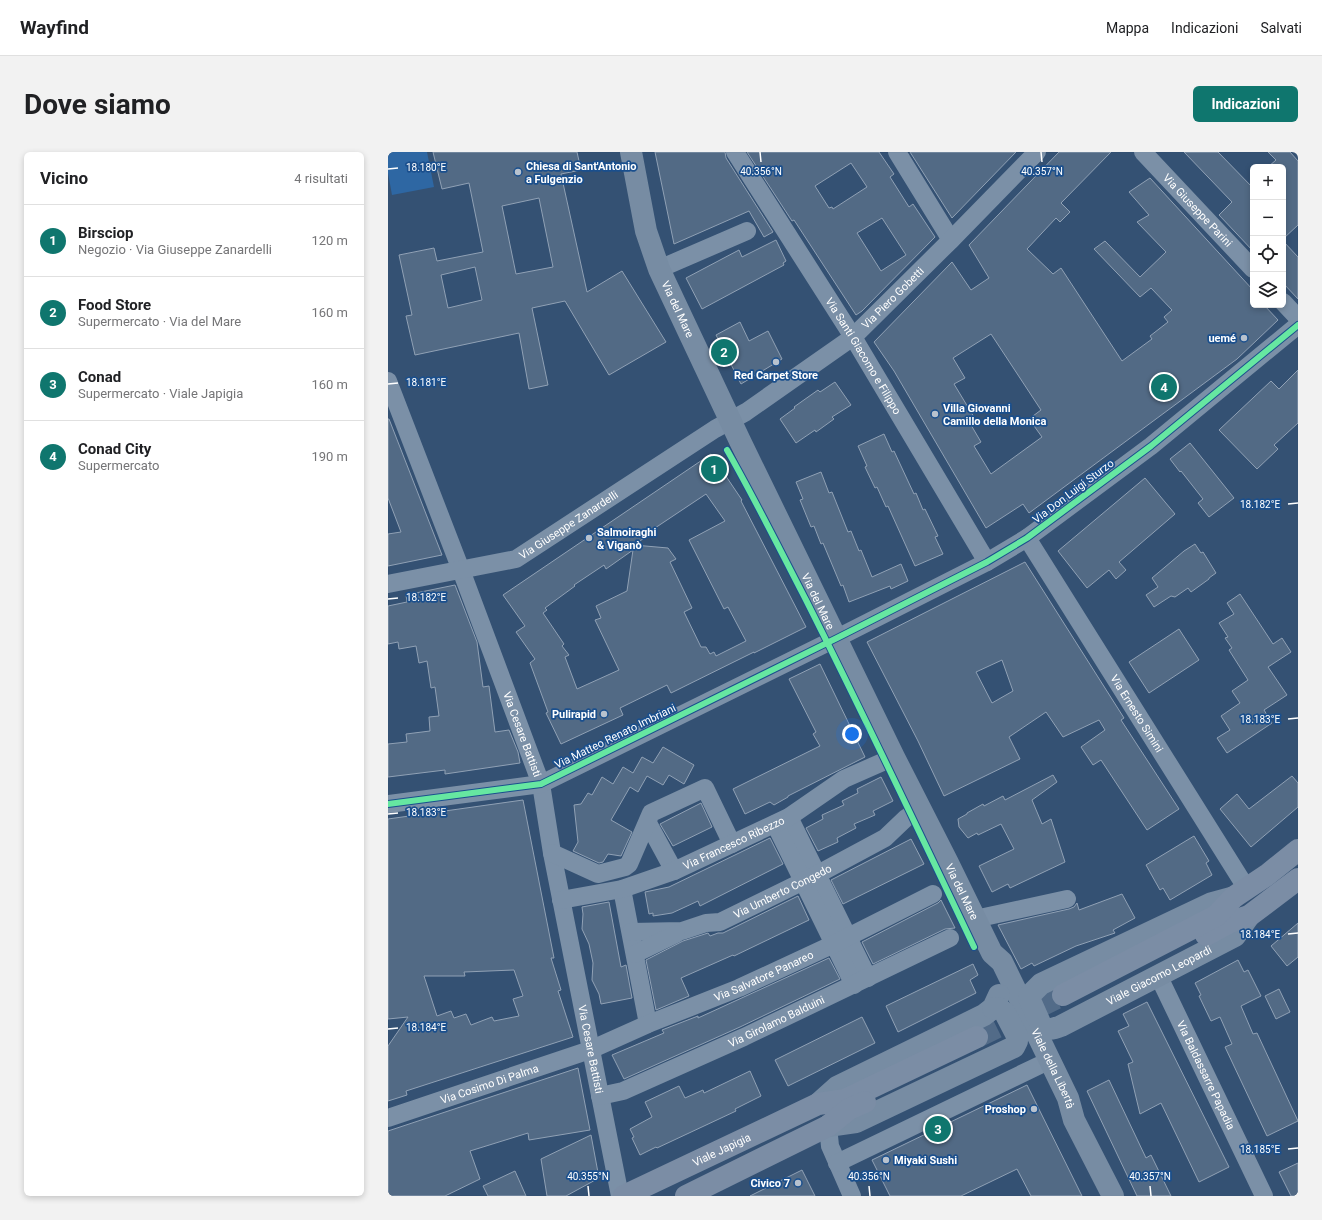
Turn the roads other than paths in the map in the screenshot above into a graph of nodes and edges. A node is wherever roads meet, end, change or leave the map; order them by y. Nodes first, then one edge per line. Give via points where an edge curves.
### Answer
1 (631, 152) edge
2 (735, 152) edge
3 (1037, 152) edge
4 (1143, 152) edge
5 (898, 153) edge
6 (747, 231) dead end
7 (951, 240) junction
8 (1250, 266) edge
9 (659, 270) junction
10 (1286, 305) edge
11 (1298, 318) edge
12 (1298, 325) edge
13 (853, 337) junction
14 (388, 381) edge
15 (731, 421) junction
16 (1027, 538) junction
17 (987, 562) junction
18 (461, 570) junction
19 (388, 584) edge
20 (837, 638) junction
21 (894, 757) junction
22 (541, 784) junction
23 (388, 804) edge
24 (920, 809) junction
25 (782, 821) junction
26 (648, 823) junction
27 (732, 844) junction
28 (1298, 850) edge
29 (552, 853) junction
30 (674, 871) junction
31 (810, 878) junction
32 (1298, 879) edge
33 (622, 889) junction
34 (1240, 893) junction
35 (933, 894) dead end
36 (1067, 899) dead end
37 (561, 900) junction
38 (1249, 916) junction
39 (975, 919) junction
40 (682, 931) junction
41 (631, 932) junction
42 (950, 938) dead end
43 (841, 940) junction
44 (635, 954) junction
45 (1158, 975) junction
46 (1005, 980) junction
47 (861, 981) junction
48 (1041, 984) junction
49 (993, 1008) junction
50 (1024, 1020) joint
51 (648, 1024) junction
52 (1062, 1026) junction
53 (590, 1050) junction
54 (1006, 1051) junction
55 (1042, 1061) junction
56 (600, 1096) junction
57 (818, 1104) junction
58 (388, 1118) edge
59 (828, 1126) junction
60 (837, 1163) junction
61 (620, 1196) edge
62 (624, 1196) edge
63 (686, 1196) edge
64 (852, 1196) edge
65 (1113, 1196) edge
66 (1264, 1196) edge

1 - 9 main road, Via del Mare via 646,231
2 - 13 street, Via Santi Giacomo e Filippo
3 - 7 street, Via Piero Gobetti
4 - 8 street, Via Giuseppe Parini
5 - 7 street
6 - 9 street
7 - 13 street, Via Piero Gobetti
9 - 15 main road, Via del Mare
10 - 11 street
12 - 16 street, Via Don Luigi Sturzo via 1151,446
13 - 15 street, Via Piero Gobetti
13 - 17 street, Via Santi Giacomo e Filippo
14 - 18 street, Via Cesare Battisti
15 - 18 street, Via Giuseppe Zanardelli via 516,559
15 - 20 main road, Via del Mare
16 - 17 street, Via Don Luigi Sturzo
16 - 34 street, Via Ernesto Simini
17 - 20 street, Via Don Luigi Sturzo
18 - 19 street, Via Giuseppe Zanardelli
18 - 22 street, Via Cesare Battisti
20 - 21 main road, Via del Mare
20 - 22 street, Via Matteo Renato Imbriani
21 - 24 main road, Via del Mare
21 - 25 street, Via Francesco Ribezzo via 844,779
22 - 23 street, Via Matteo Renato Imbriani
22 - 29 street, Via Cesare Battisti
24 - 31 street, Via Umberto Congedo via 906,818 885,838
24 - 39 main road, Via del Mare
25 - 27 street, Via Francesco Ribezzo
25 - 31 street
26 - 27 street via 651,813 704,788
26 - 29 street via 629,864 625,867 598,874
26 - 30 street
27 - 30 street, Via Francesco Ribezzo
28 - 34 main road, Viale Giacomo Leopardi
29 - 37 street, Via Cesare Battisti
30 - 33 street, Via Francesco Ribezzo
31 - 40 street, Via Umberto Congedo via 720,922 706,923
31 - 43 street
32 - 38 main road, Viale Giacomo Leopardi
33 - 37 street, Via Francesco Ribezzo
33 - 41 street
34 - 38 main road, Viale Giacomo Leopardi via 1216,916 1066,1000 1230,922
34 - 48 main road, Viale Giacomo Leopardi
35 - 43 street, Via Salvatore Panareo
36 - 39 street
37 - 53 street, Via Cesare Battisti
38 - 45 main road, Viale Giacomo Leopardi via 1234,936
39 - 46 main road, Via del Mare via 992,954 1002,962
40 - 41 street, Via Umberto Congedo
40 - 44 street
41 - 44 street
42 - 47 street, Via Girolamo Balduini
43 - 47 street
43 - 51 street, Via Salvatore Panareo via 739,988
44 - 51 street
45 - 52 main road, Viale Giacomo Leopardi
45 - 66 street, Via Baldassarre Papadia
46 - 48 main road via 1024,986
46 - 49 main road
46 - 50 main road, Via del Mare
47 - 56 street, Via Girolamo Balduini via 623,1091
48 - 52 main road via 1030,995 1030,1002 1041,1025 1052,1029
49 - 54 main road via 1000,1008 1006,1012 1017,1036 1014,1047
49 - 57 main road, Viale Japigia via 984,1016 837,1087
50 - 55 main road, Viale della Libertà
51 - 53 street, Via Salvatore Panareo
52 - 55 main road via 1054,1035
53 - 56 street, Via Cesare Battisti
53 - 58 street, Via Cosimo Di Palma
54 - 55 main road via 1020,1050
54 - 59 main road, Viale Japigia via 856,1122
55 - 60 street
55 - 65 main road, Viale della Libertà via 1068,1098 1074,1120
56 - 61 street, Via Cesare Battisti
57 - 59 main road, Viale Japigia via 845,1100 979,1042 849,1109
57 - 62 main road, Viale Japigia
59 - 60 street via 830,1146
59 - 63 main road, Viale Japigia
60 - 64 street

